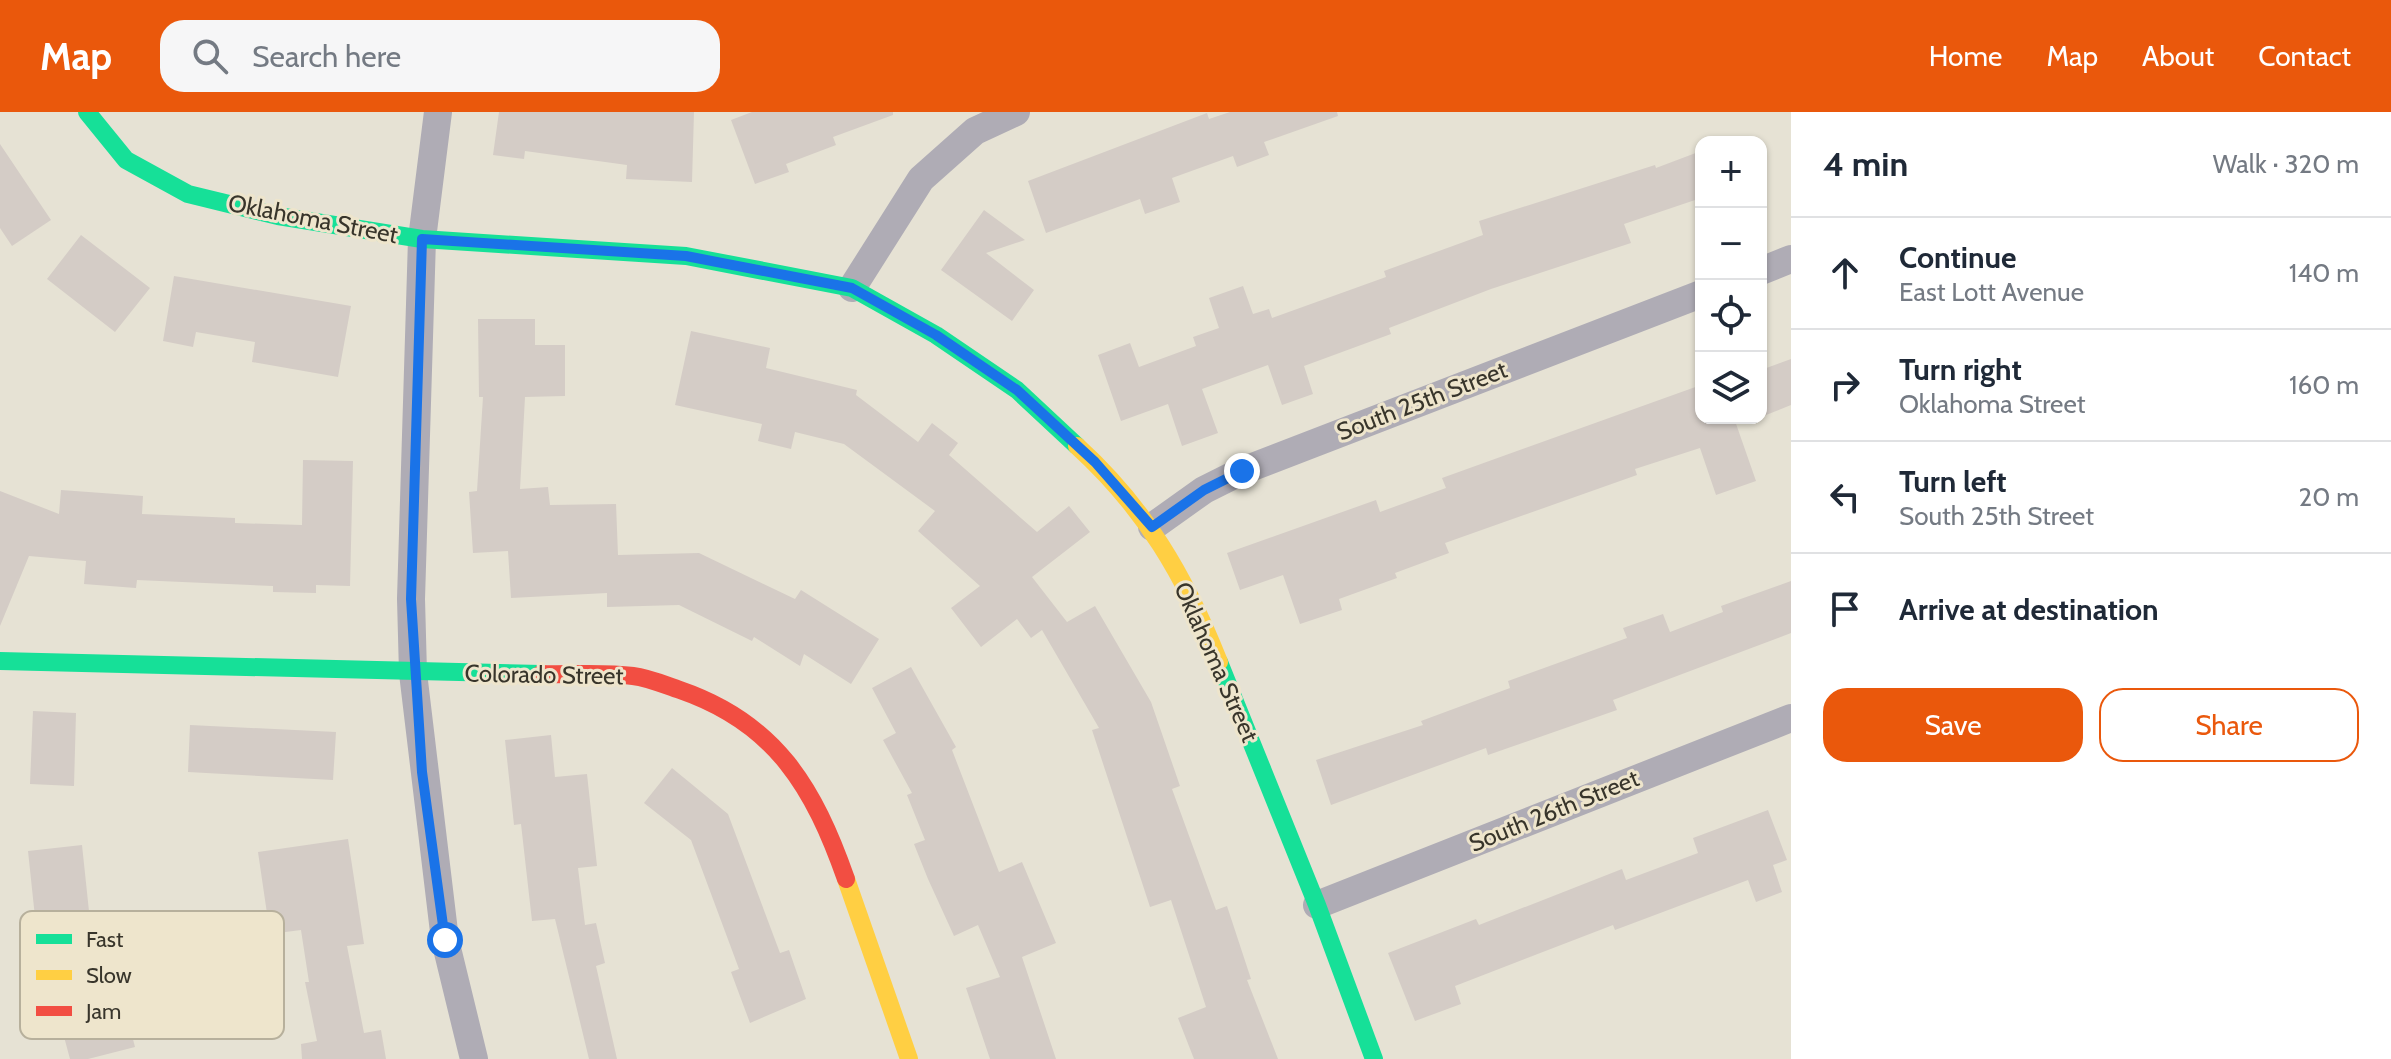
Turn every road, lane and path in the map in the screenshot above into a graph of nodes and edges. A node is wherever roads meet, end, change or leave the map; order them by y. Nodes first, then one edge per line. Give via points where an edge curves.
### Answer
1 (87, 112) edge
2 (438, 112) edge
3 (1016, 112) edge
4 (422, 239) junction
5 (1791, 259) edge
6 (1767, 269) edge
7 (852, 288) junction
8 (1695, 296) edge
9 (1152, 527) junction
10 (0, 661) edge
11 (413, 673) junction
12 (1791, 718) edge
13 (1317, 905) junction
14 (474, 1059) edge
15 (909, 1059) edge
16 (1374, 1059) edge

1 - 4 street, Oklahoma Street via 126,160 188,194 278,216
2 - 4 street
3 - 7 street via 975,131 921,179
4 - 7 street, Oklahoma Street via 686,256
4 - 11 street
5 - 6 street
7 - 9 street, Oklahoma Street via 936,335 1017,390 1095,462
8 - 9 street, South 25th Street via 1242,471
9 - 13 street, Oklahoma Street via 1200,614
10 - 11 street, Colorado Street
11 - 14 street via 445,940
11 - 15 street, Colorado Street via 633,676 692,693 765,737 803,779 829,831
12 - 13 street, South 26th Street
13 - 16 street, Oklahoma Street

